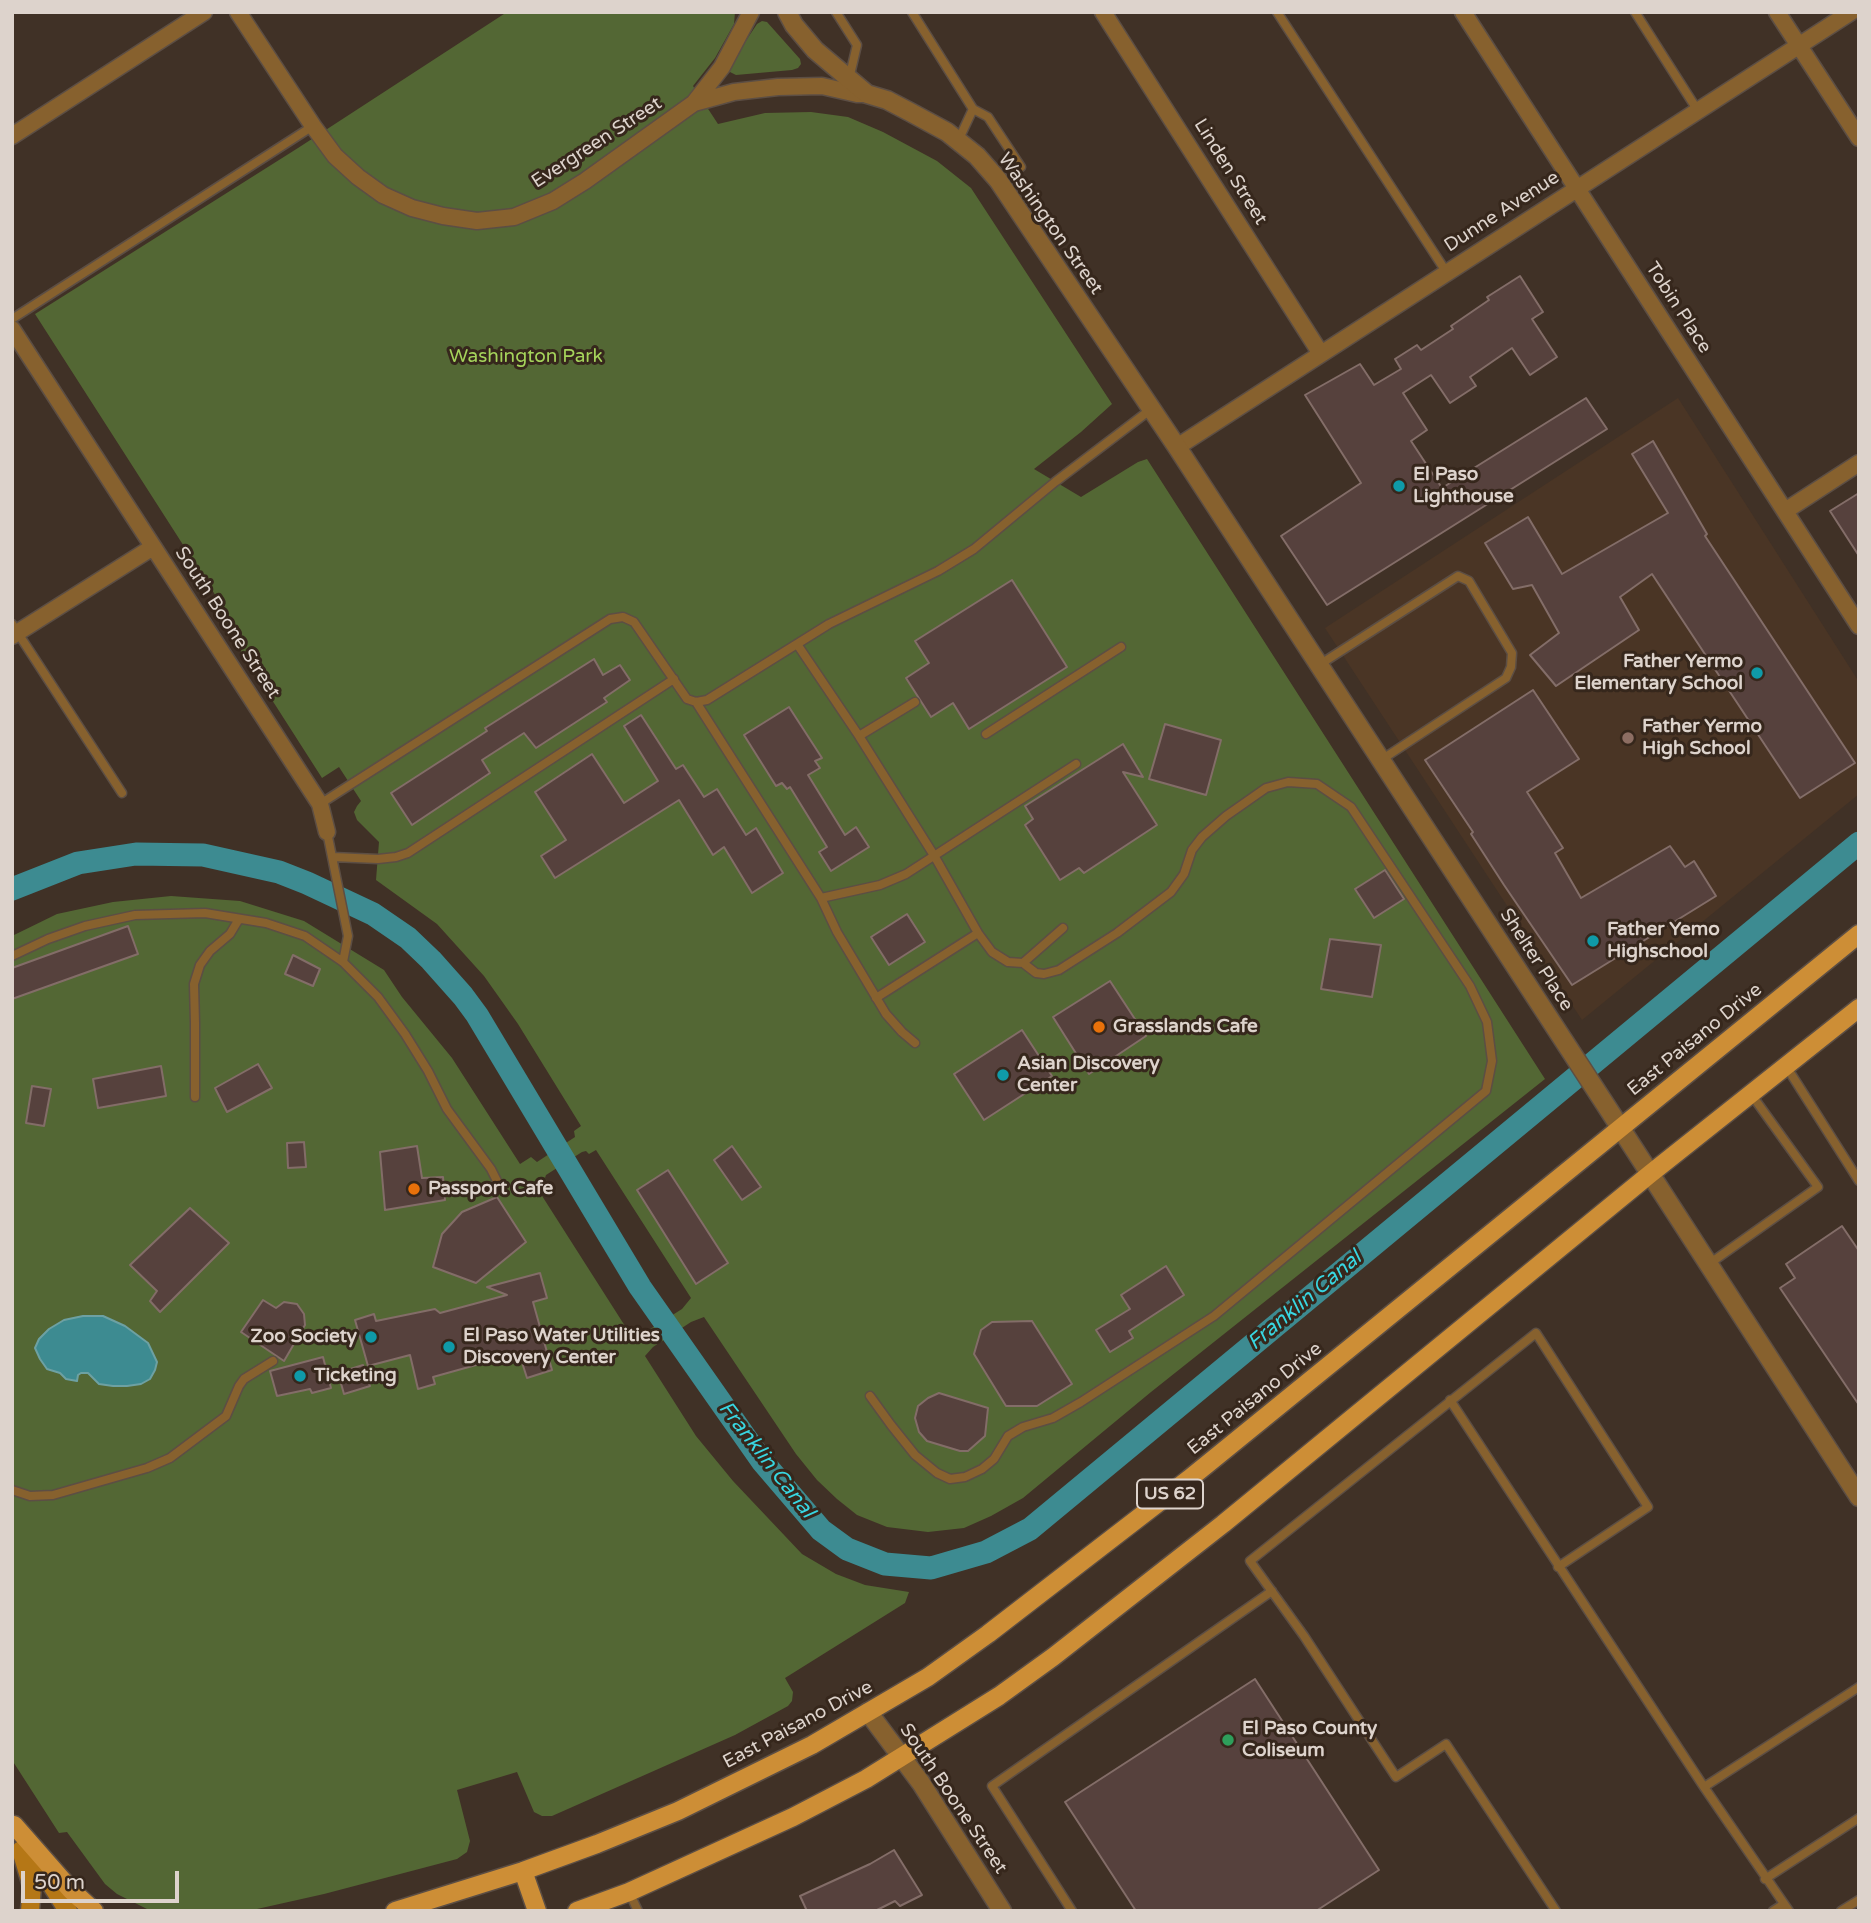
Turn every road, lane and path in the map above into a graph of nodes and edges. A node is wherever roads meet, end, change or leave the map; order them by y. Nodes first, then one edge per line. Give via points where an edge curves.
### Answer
1 (204, 12) edge
2 (238, 12) edge
3 (751, 12) edge
4 (787, 12) edge
5 (836, 12) edge
6 (912, 12) edge
7 (1103, 12) edge
8 (1277, 12) edge
9 (1463, 12) edge
10 (1635, 12) edge
11 (1777, 12) edge
12 (1851, 12) edge
13 (1799, 46) junction
14 (849, 79) junction
15 (867, 94) junction
16 (694, 103) junction
17 (973, 109) junction
18 (1698, 111) junction
19 (313, 125) junction
20 (12, 136) edge
21 (1859, 138) edge
22 (958, 141) junction
23 (1021, 167) dead end
24 (1578, 189) junction
25 (1447, 273) junction
26 (12, 319) edge
27 (12, 330) edge
28 (1321, 354) junction
29 (1150, 410) junction
30 (1177, 447) junction
31 (1859, 464) edge
32 (1785, 511) junction
33 (153, 547) junction
34 (1859, 626) edge
35 (14, 631) edge
36 (797, 644) junction
37 (1121, 647) dead end
38 (1319, 665) junction
39 (674, 679) junction
40 (696, 702) junction
41 (915, 702) dead end
42 (986, 734) dead end
43 (859, 736) junction
44 (1381, 760) junction
45 (1076, 764) dead end
46 (122, 793) dead end
47 (320, 804) junction
48 (327, 832) joint
49 (935, 857) junction
50 (334, 861) junction
51 (821, 898) junction
52 (239, 919) junction
53 (1063, 928) dead end
54 (978, 933) junction
55 (1859, 934) edge
56 (12, 956) edge
57 (343, 962) junction
58 (1023, 963) junction
59 (876, 998) junction
60 (1858, 1008) edge
61 (915, 1043) dead end
62 (1786, 1066) junction
63 (1751, 1094) junction
64 (195, 1097) dead end
65 (1620, 1128) junction
66 (1650, 1174) junction
67 (1859, 1181) edge
68 (498, 1183) dead end
69 (1709, 1264) junction
70 (273, 1361) dead end
71 (870, 1396) dead end
72 (1450, 1400) junction
73 (12, 1490) edge
74 (1859, 1497) edge
75 (1558, 1567) junction
76 (1272, 1591) junction
77 (1859, 1687) edge
78 (868, 1712) junction
79 (902, 1757) junction
80 (1704, 1787) junction
81 (1859, 1818) edge
82 (13, 1824) edge
83 (523, 1871) junction
84 (1765, 1879) junction
85 (629, 1892) junction
86 (1859, 1900) edge
87 (1786, 1907) edge
88 (30, 1911) edge
89 (68, 1911) edge
90 (94, 1911) edge
91 (395, 1911) edge
92 (537, 1911) edge
93 (577, 1911) edge
94 (638, 1911) edge
95 (1002, 1911) edge
96 (1072, 1911) edge
97 (1556, 1911) edge
98 (1773, 1911) edge
99 (1841, 1911) edge

1 - 20 street
2 - 19 street, Evergreen Street
3 - 16 street, Evergreen Street via 722,67
4 - 14 street, Washington Street via 815,50
5 - 14 lane via 857,45
6 - 17 lane
7 - 28 street, Linden Street
8 - 25 lane
9 - 24 street, Tobin Place
10 - 18 lane
11 - 13 street
12 - 13 street, Dunne Avenue
13 - 18 street, Dunne Avenue
13 - 21 street
14 - 15 street, Washington Street
15 - 16 street, Evergreen Street via 822,86 778,87
15 - 22 street, Washington Street via 887,100
16 - 19 street, Evergreen Street via 553,201 514,218 477,221 412,208 383,195 335,156
17 - 22 lane
17 - 23 lane via 988,117
18 - 24 street, Dunne Avenue
19 - 26 lane
22 - 29 street, Washington Street via 998,180
24 - 25 street, Dunne Avenue
24 - 32 street, Tobin Place
25 - 28 street, Dunne Avenue
27 - 33 street, South Boone Street
28 - 30 street, Dunne Avenue
29 - 30 street, Washington Street
29 - 36 lane via 974,549
30 - 38 street, Shelter Place
31 - 32 street
32 - 34 street, Tobin Place
33 - 35 street
33 - 47 street, South Boone Street
35 - 46 lane
36 - 40 lane
36 - 43 lane
37 - 42 lane
38 - 44 street, Shelter Place
38 - 44 lane via 1458,576 1469,581 1512,653 1506,678
39 - 40 lane via 687,698
39 - 47 lane via 634,622 624,617 610,619
39 - 50 lane via 408,853
40 - 51 lane
41 - 43 lane
43 - 49 lane
44 - 65 street, Shelter Place
45 - 49 lane
47 - 48 street, South Boone Street
48 - 50 lane, South Boone Street
49 - 51 lane via 880,885
49 - 54 lane
50 - 57 lane, South Boone Street via 348,936
51 - 59 lane
52 - 56 lane via 205,913 135,915 85,926
52 - 57 lane via 305,936
52 - 64 lane via 200,965 194,984
53 - 58 lane
54 - 58 lane via 992,952 1008,962
54 - 59 lane
55 - 65 main road, East Paisano Drive / US 62
57 - 68 lane via 378,997 405,1034 447,1109
58 - 71 lane via 1036,973 1059,970 1171,892 1184,874 1192,850 1226,816 1266,788 1288,782 1317,784 1351,807 1470,986 1487,1022 1492,1061 1486,1091 1214,1316 1072,1407 1008,1436 982,1469 950,1479 937,1473 915,1455
59 - 61 lane
60 - 62 main road, US 62
62 - 63 main road, US 62
62 - 67 lane
63 - 66 main road, US 62
63 - 69 lane via 1818,1186
65 - 66 street, Shelter Place
65 - 78 main road, East Paisano Drive / US 62 via 1189,1479 988,1633
66 - 69 street, Shelter Place
66 - 79 main road, US 62 via 1138,1591 999,1696
69 - 74 street, Shelter Place
70 - 73 lane via 244,1379 226,1416 170,1458 53,1495 30,1496
72 - 75 lane
72 - 75 lane via 1536,1333 1648,1507
72 - 76 lane via 1250,1561
75 - 80 lane
76 - 96 lane via 992,1786
76 - 97 lane via 1396,1777 1446,1744
77 - 80 lane
78 - 79 street, South Boone Street
78 - 83 main road, East Paisano Drive / US 62 via 678,1811
79 - 85 main road, US 62 via 793,1817
79 - 95 street, South Boone Street
80 - 84 lane
81 - 84 lane
82 - 88 main road via 32,1886
82 - 89 main road
82 - 90 main road
83 - 91 main road, East Paisano Drive / US 62
83 - 92 main road
84 - 87 lane
85 - 93 main road, US 62
85 - 94 lane
86 - 99 lane
87 - 98 lane

